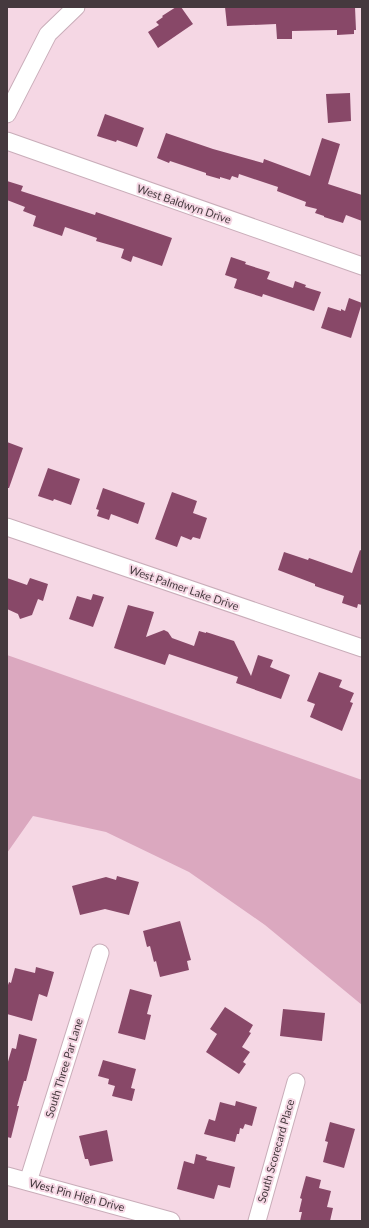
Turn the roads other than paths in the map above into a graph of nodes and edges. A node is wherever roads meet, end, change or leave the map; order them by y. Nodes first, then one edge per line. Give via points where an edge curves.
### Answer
1 (76, 7) edge
2 (7, 114) edge
3 (7, 141) edge
4 (362, 266) edge
5 (7, 527) edge
6 (362, 648) edge
7 (100, 954) dead end
8 (296, 1082) dead end
9 (7, 1176) edge
10 (28, 1182) junction
11 (171, 1221) edge
12 (257, 1221) edge

1 - 2 street via 48,34
3 - 4 street, West Baldwyn Drive
5 - 6 street, West Palmer Lake Drive
7 - 10 street, South Three Par Lane
8 - 12 street, South Scorecard Place
9 - 10 street, West Pin High Drive
10 - 11 street, West Pin High Drive

